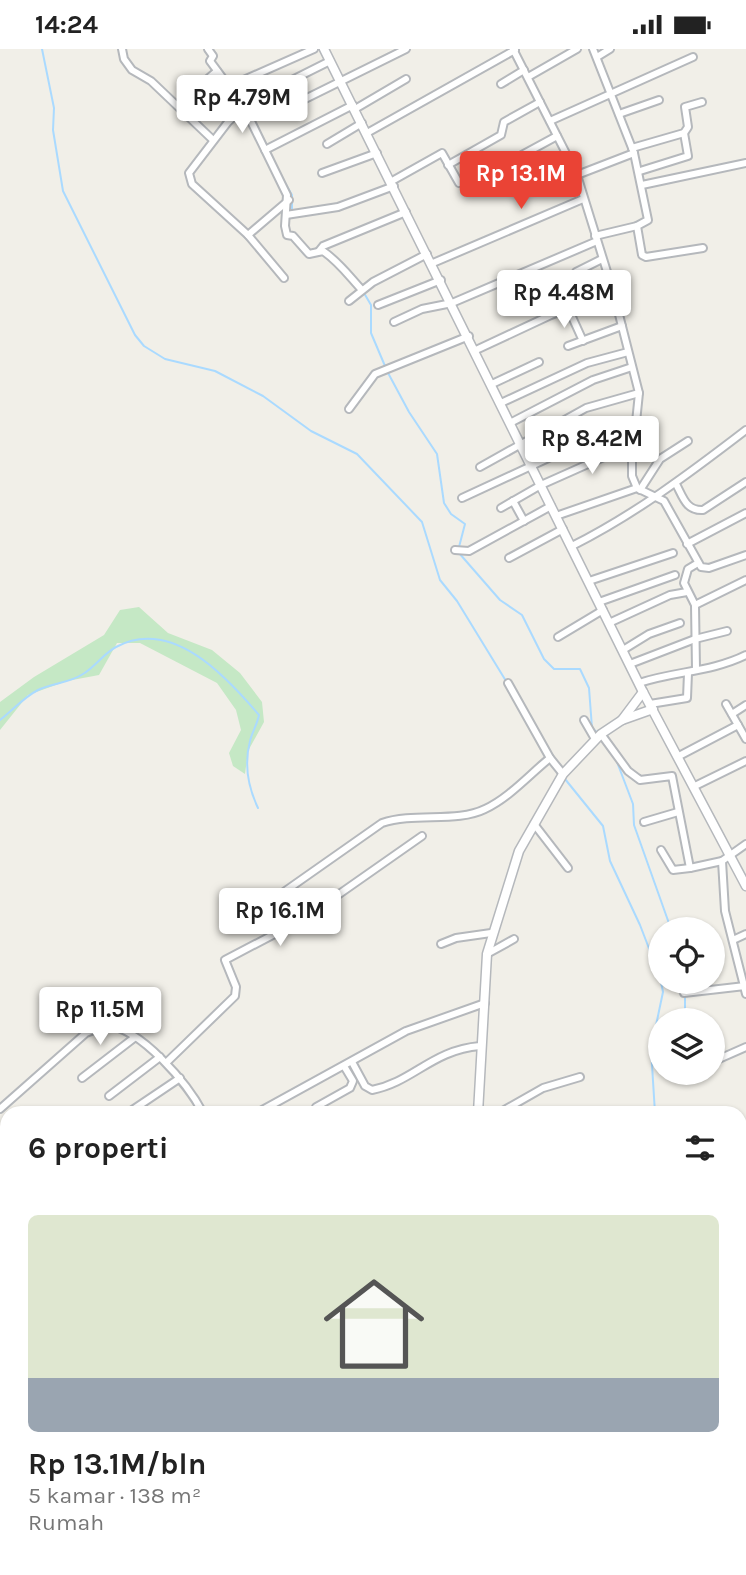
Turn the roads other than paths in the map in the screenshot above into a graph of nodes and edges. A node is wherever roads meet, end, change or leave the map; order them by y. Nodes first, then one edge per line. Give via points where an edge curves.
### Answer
1 (122, 49) edge
2 (221, 49) edge
3 (314, 49) edge
4 (324, 49) edge
5 (406, 49) edge
6 (514, 49) edge
7 (577, 49) edge
8 (593, 49) edge
9 (610, 49) edge
10 (210, 51) edge
11 (597, 57) junction
12 (693, 57) dead end
13 (330, 61) junction
14 (217, 71) junction
15 (526, 73) junction
16 (406, 79) dead end
17 (341, 83) junction
18 (501, 84) dead end
19 (230, 86) junction
20 (612, 93) junction
21 (305, 99) dead end
22 (659, 100) dead end
23 (540, 101) junction
24 (702, 102) dead end
25 (177, 105) junction
26 (244, 107) junction
27 (354, 107) junction
28 (619, 114) junction
29 (550, 121) junction
30 (362, 124) junction
31 (684, 133) junction
32 (367, 134) junction
33 (557, 136) junction
34 (214, 140) junction
35 (327, 144) dead end
36 (265, 150) junction
37 (633, 150) junction
38 (377, 153) junction
39 (522, 156) dead end
40 (746, 163) edge
41 (449, 165) junction
42 (640, 171) junction
43 (322, 173) dead end
44 (577, 175) junction
45 (459, 183) dead end
46 (393, 184) junction
47 (642, 185) junction
48 (289, 199) junction
49 (583, 199) junction
50 (406, 212) junction
51 (286, 215) junction
52 (637, 226) junction
53 (248, 235) junction
54 (596, 238) junction
55 (703, 248) dead end
56 (319, 251) junction
57 (427, 254) junction
58 (603, 259) junction
59 (433, 263) junction
60 (576, 272) dead end
61 (284, 278) dead end
62 (441, 280) junction
63 (362, 290) junction
64 (612, 291) junction
65 (349, 301) dead end
66 (452, 303) junction
67 (379, 305) dead end
68 (568, 308) junction
69 (394, 323) dead end
70 (621, 326) junction
71 (468, 336) junction
72 (583, 341) junction
73 (568, 346) dead end
74 (475, 350) junction
75 (628, 352) junction
76 (540, 362) dead end
77 (632, 367) junction
78 (492, 384) junction
79 (639, 393) junction
80 (501, 403) junction
81 (349, 409) dead end
82 (638, 421) junction
83 (510, 423) junction
84 (746, 430) edge
85 (688, 442) dead end
86 (520, 443) junction
87 (633, 444) junction
88 (531, 466) junction
89 (480, 467) dead end
90 (746, 482) edge
91 (676, 484) junction
92 (541, 485) junction
93 (638, 489) junction
94 (655, 497) junction
95 (462, 498) dead end
96 (513, 501) junction
97 (551, 506) junction
98 (500, 508) dead end
99 (746, 513) edge
100 (556, 516) junction
101 (524, 521) junction
102 (563, 529) junction
103 (687, 544) junction
104 (572, 546) junction
105 (455, 550) dead end
106 (673, 553) dead end
107 (746, 555) edge
108 (509, 558) dead end
109 (698, 563) junction
110 (675, 575) dead end
111 (746, 580) edge
112 (589, 581) junction
113 (684, 593) junction
114 (695, 605) junction
115 (601, 606) junction
116 (610, 623) junction
117 (680, 623) dead end
118 (727, 631) dead end
119 (558, 637) dead end
120 (695, 639) junction
121 (623, 650) junction
122 (746, 655) edge
123 (630, 664) junction
124 (692, 671) junction
125 (508, 683) dead end
126 (639, 683) junction
127 (643, 692) junction
128 (726, 704) dead end
129 (746, 705) edge
130 (651, 707) junction
131 (732, 714) junction
132 (584, 720) dead end
133 (622, 720) junction
134 (738, 725) junction
135 (598, 737) junction
136 (746, 739) edge
137 (679, 756) junction
138 (550, 758) junction
139 (744, 762) edge
140 (746, 771) edge
141 (560, 772) junction
142 (689, 776) junction
143 (675, 781) junction
144 (695, 786) junction
145 (678, 812) junction
146 (644, 822) dead end
147 (534, 824) junction
148 (422, 835) dead end
149 (746, 844) edge
150 (661, 850) dead end
151 (727, 859) junction
152 (568, 868) dead end
153 (690, 868) junction
154 (746, 886) edge
155 (254, 913) dead end
156 (491, 933) junction
157 (746, 934) edge
158 (514, 939) dead end
159 (733, 940) junction
160 (441, 944) dead end
161 (487, 954) junction
162 (745, 986) edge
163 (725, 988) edge
164 (746, 994) edge
165 (485, 1003) junction
166 (134, 1038) junction
167 (480, 1046) junction
168 (746, 1047) edge
169 (160, 1056) junction
170 (725, 1056) edge
171 (167, 1062) junction
172 (352, 1062) junction
173 (344, 1066) junction
174 (580, 1077) dead end
175 (82, 1078) dead end
176 (180, 1078) junction
177 (109, 1096) dead end
178 (4, 1106) edge
179 (138, 1106) edge
180 (198, 1106) edge
181 (270, 1106) edge
182 (318, 1106) edge
183 (478, 1106) edge
184 (511, 1106) edge

1 - 25 street via 132,70
2 - 10 street
3 - 19 street
4 - 13 street
5 - 17 street
6 - 15 street
6 - 32 street
7 - 15 street
8 - 11 street
9 - 11 street
10 - 14 street
11 - 20 street
12 - 20 street
13 - 17 street
13 - 26 street
14 - 19 street
14 - 25 street
15 - 18 street
15 - 23 street
16 - 27 street
17 - 21 street
17 - 27 street
19 - 26 street
20 - 28 street
20 - 29 street
22 - 28 street
23 - 29 street
23 - 41 street via 504,122 501,135
24 - 31 street via 685,107 688,127
25 - 34 street
26 - 34 street
26 - 36 street
27 - 30 street
27 - 36 street
28 - 37 street
29 - 33 street
30 - 32 street
30 - 35 street
31 - 37 street
31 - 42 street via 688,156
32 - 38 street
33 - 39 street
33 - 44 street
34 - 53 street via 189,177
36 - 48 street
37 - 42 street
37 - 44 street
38 - 43 street
38 - 46 street
40 - 47 street
41 - 45 street
41 - 46 street via 442,153
42 - 47 street
44 - 49 street
46 - 50 street
46 - 51 street via 338,207
47 - 52 street via 648,220
48 - 51 street
48 - 53 street
49 - 54 street
49 - 59 street
50 - 56 street
50 - 57 street
51 - 56 street via 289,237 309,254
52 - 54 street
52 - 55 street via 644,257
53 - 61 street
54 - 58 street
54 - 66 street
56 - 63 street via 342,265
57 - 59 street
57 - 63 street
58 - 60 street
58 - 64 street
59 - 62 street
62 - 66 street
62 - 67 street
63 - 65 street
64 - 68 street
64 - 70 street
66 - 69 street via 422,309
66 - 71 street
68 - 72 street
68 - 74 street
70 - 72 street
70 - 75 street
71 - 74 street
71 - 81 street via 374,374
72 - 73 street
74 - 78 street
75 - 77 street
75 - 80 street via 587,363
76 - 78 street
77 - 79 street
77 - 83 street via 593,380
78 - 80 street
79 - 82 street
79 - 86 street via 595,404
80 - 83 street
82 - 87 street
82 - 88 street
83 - 86 street
84 - 91 street
85 - 93 street via 660,459
86 - 88 street
86 - 89 street
87 - 92 street
87 - 93 street via 632,476
88 - 92 street
88 - 95 street
90 - 91 street via 697,511 689,507
91 - 94 street
92 - 96 street
92 - 97 street
93 - 94 street
93 - 100 street
94 - 103 street via 664,501
94 - 104 street
96 - 98 street
96 - 101 street
97 - 100 street
97 - 101 street
99 - 103 street
100 - 102 street
101 - 105 street via 469,551
102 - 104 street
102 - 108 street
103 - 109 street
104 - 112 street
106 - 112 street
107 - 109 street via 709,568
109 - 113 street via 685,575
110 - 115 street
111 - 114 street
112 - 115 street
113 - 114 street
113 - 116 street
114 - 120 street
115 - 116 street
115 - 119 street
116 - 121 street
117 - 121 street
118 - 120 street
120 - 123 street
120 - 124 street
121 - 123 street
122 - 124 street
123 - 126 street
124 - 126 street
124 - 130 street via 687,698
125 - 138 street
126 - 127 street
127 - 130 street
127 - 133 street
128 - 131 street
129 - 131 street
130 - 133 street
130 - 137 street
131 - 134 street
132 - 135 street
133 - 135 street
134 - 136 street
134 - 137 street
135 - 141 street
135 - 143 street via 634,776 646,782 669,775
137 - 142 street
138 - 141 street
138 - 155 street via 486,809 400,817 382,823
139 - 140 street
139 - 144 street
141 - 147 street
142 - 143 street
142 - 144 street
143 - 145 street
144 - 151 street
145 - 146 street
145 - 153 street
147 - 152 street
147 - 156 street via 519,851
148 - 171 street via 305,918 225,960 235,996
149 - 151 street
150 - 153 street via 673,870
151 - 153 street
151 - 154 street
151 - 159 street via 725,911
156 - 160 street
156 - 161 street
157 - 159 street
158 - 161 street
159 - 162 street
161 - 165 street
162 - 163 street
162 - 164 street
165 - 167 street
165 - 172 street via 406,1031
166 - 169 street
166 - 175 street
166 - 178 street via 113,1026 96,1027
167 - 172 street via 448,1051 372,1090
167 - 183 street
168 - 170 street
169 - 171 street
169 - 177 street
171 - 176 street
172 - 173 street
173 - 181 street
173 - 182 street via 352,1081 350,1088
174 - 184 street via 543,1088
176 - 179 street
176 - 180 street

